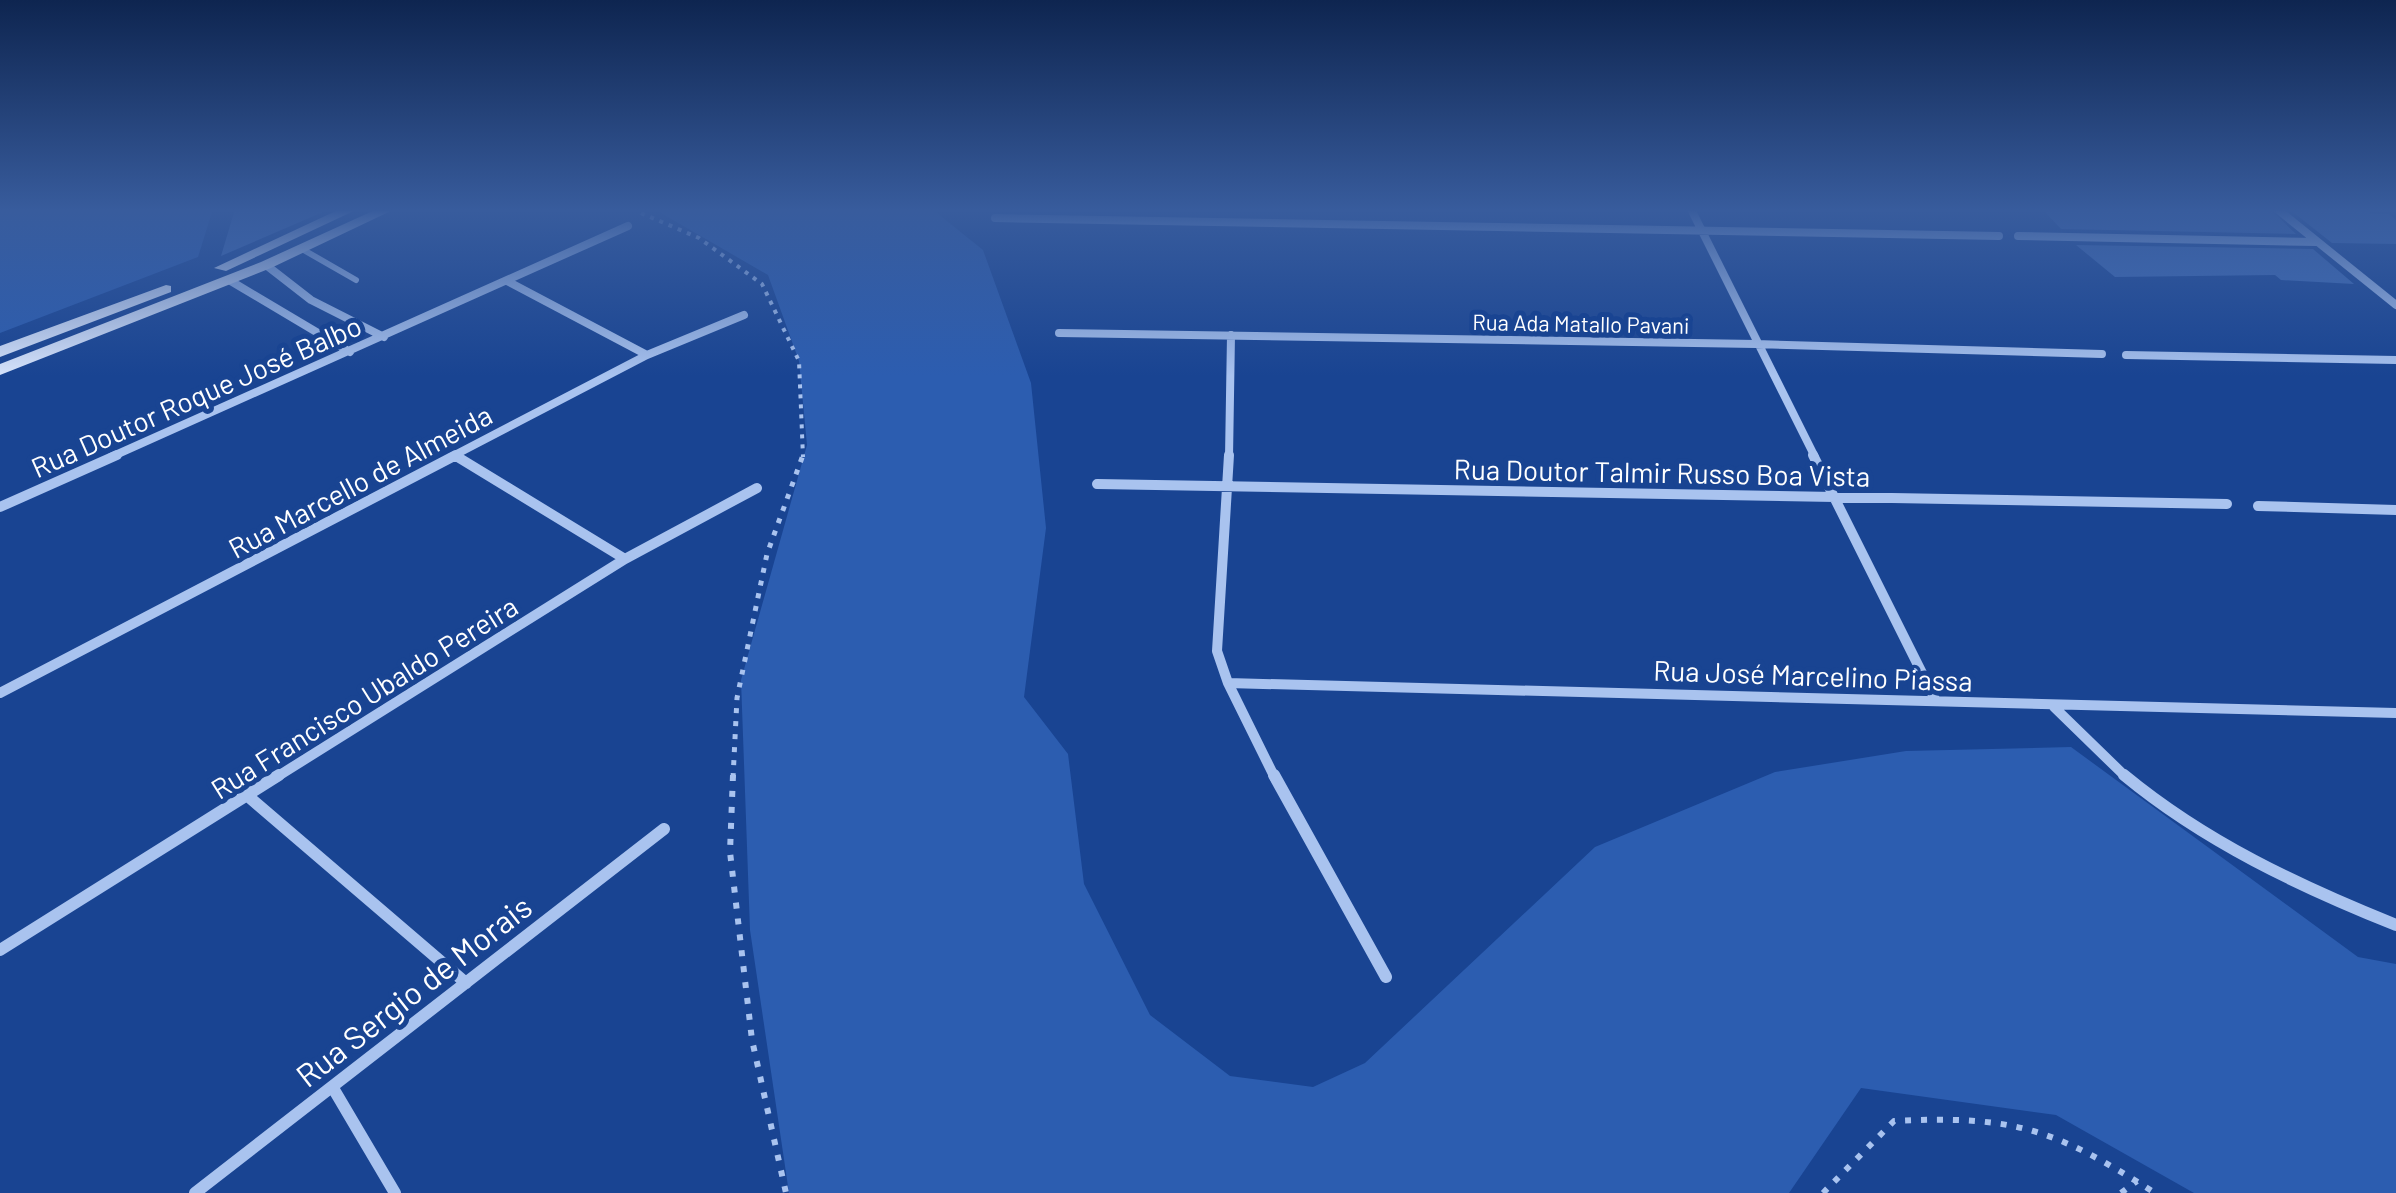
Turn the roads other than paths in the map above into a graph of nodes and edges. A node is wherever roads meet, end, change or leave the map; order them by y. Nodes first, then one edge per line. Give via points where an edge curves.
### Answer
1 (230, 265) edge
2 (266, 265) joint
3 (329, 265) edge
4 (544, 265) edge
5 (1717, 265) edge
6 (2345, 265) edge
7 (229, 280) junction
8 (356, 280) dead end
9 (507, 282) junction
10 (2396, 305) edge
11 (744, 314) dead end
12 (1059, 333) dead end
13 (1231, 335) junction
14 (384, 337) junction
15 (1756, 344) junction
16 (0, 352) edge
17 (350, 352) junction
18 (2102, 354) dead end
19 (2126, 354) dead end
20 (647, 355) junction
21 (2396, 360) edge
22 (0, 370) edge
23 (456, 456) junction
24 (1097, 484) dead end
25 (1229, 486) junction
26 (756, 488) dead end
27 (1838, 498) junction
28 (2227, 504) dead end
29 (2258, 506) dead end
30 (0, 507) edge
31 (2396, 510) edge
32 (625, 559) junction
33 (1228, 682) junction
34 (0, 694) edge
35 (1935, 699) junction
36 (2054, 707) junction
37 (2396, 713) edge
38 (249, 796) junction
39 (664, 829) dead end
40 (2396, 925) edge
41 (0, 950) edge
42 (1386, 977) dead end
43 (466, 982) junction
44 (334, 1088) junction
45 (194, 1193) edge
46 (396, 1193) edge

1 - 16 main road
2 - 7 main road
2 - 14 street via 311,300
3 - 8 lane
4 - 9 street, Rua Doutor Roque José Balbo
5 - 15 street
6 - 10 street
7 - 17 street
7 - 22 main road
9 - 14 street, Rua Doutor Roque José Balbo
9 - 20 street
11 - 20 street, Rua Marcello de Almeida
12 - 13 street, Rua Ada Matallo Pavani
13 - 15 street, Rua Ada Matallo Pavani
13 - 25 street
14 - 17 street, Rua Doutor Roque José Balbo
15 - 18 street, Rua Ada Matallo Pavani
15 - 27 street
17 - 30 street, Rua Doutor Roque José Balbo
19 - 21 street
20 - 23 street, Rua Marcello de Almeida
23 - 32 street
23 - 34 street, Rua Marcello de Almeida
24 - 25 street, Rua Doutor Talmir Russo Boa Vista
25 - 27 street, Rua Doutor Talmir Russo Boa Vista
25 - 33 street via 1217,612 1217,651
26 - 32 street, Rua Francisco Ubaldo Pereira
27 - 28 street, Rua Doutor Talmir Russo Boa Vista
27 - 35 street
29 - 31 street
32 - 38 street, Rua Francisco Ubaldo Pereira
33 - 35 street, Rua José Marcelino Piassa
33 - 42 street
35 - 36 street, Rua José Marcelino Piassa
36 - 37 street, Rua José Marcelino Piassa
36 - 40 street via 2129,780 2194,827 2266,870
38 - 41 street, Rua Francisco Ubaldo Pereira
38 - 43 street
39 - 43 street, Rua Sergio de Morais
43 - 44 street, Rua Sergio de Morais
44 - 45 street, Rua Sergio de Morais
44 - 46 street

